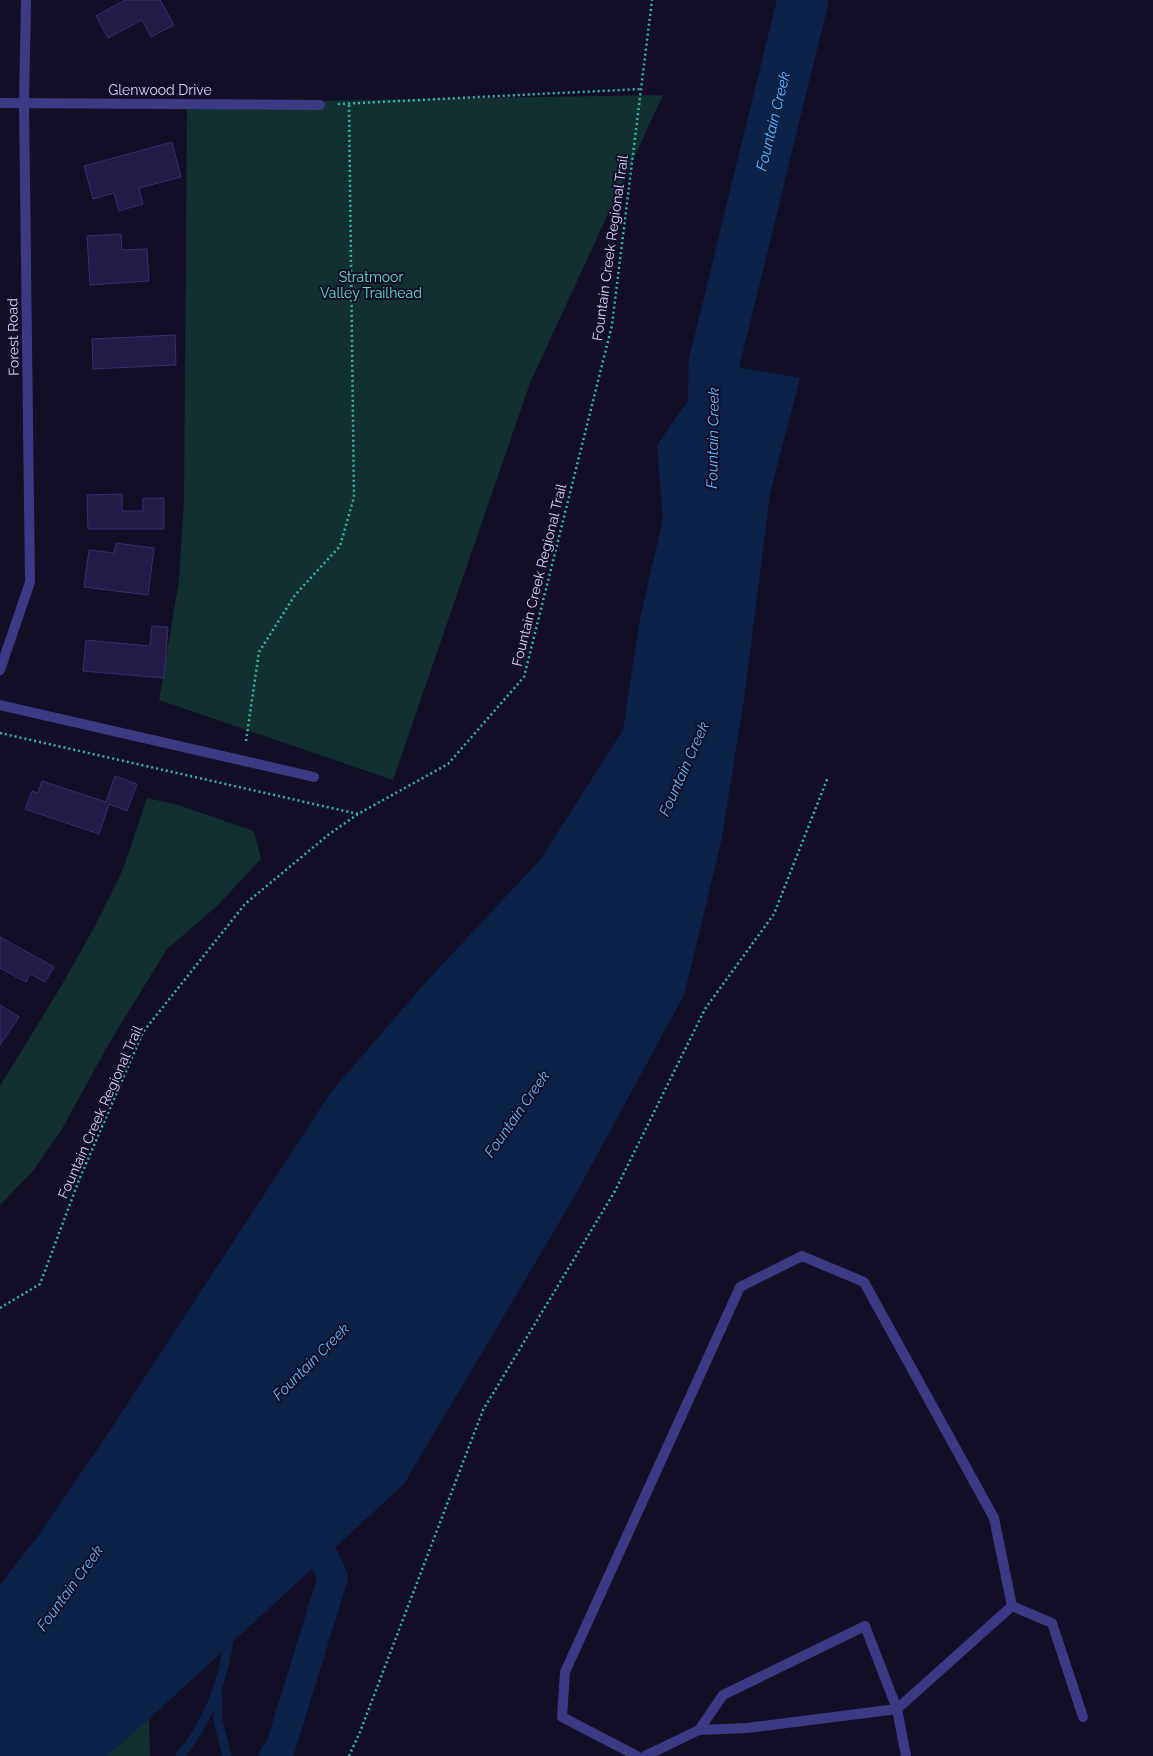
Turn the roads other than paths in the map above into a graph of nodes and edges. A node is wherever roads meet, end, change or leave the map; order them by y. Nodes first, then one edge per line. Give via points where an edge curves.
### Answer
1 (26, 0) edge
2 (0, 103) edge
3 (24, 103) junction
4 (320, 105) road end
5 (0, 670) edge
6 (0, 705) edge
7 (314, 778) dead end
8 (1012, 1606) junction
9 (896, 1709) junction
10 (1083, 1717) dead end
11 (699, 1730) junction
12 (637, 1756) edge
13 (645, 1756) edge
14 (906, 1756) edge

1 - 3 street, Forest Road
2 - 3 street, Glenwood Drive
3 - 4 street, Glenwood Drive
3 - 5 street, Forest Road via 30,582
6 - 7 street
8 - 9 street
8 - 10 street via 1052,1623
8 - 12 street via 994,1518 864,1282 802,1256 740,1286 565,1672 562,1717
9 - 11 street via 746,1728
9 - 11 street via 865,1626 723,1695
9 - 14 street
11 - 13 street

